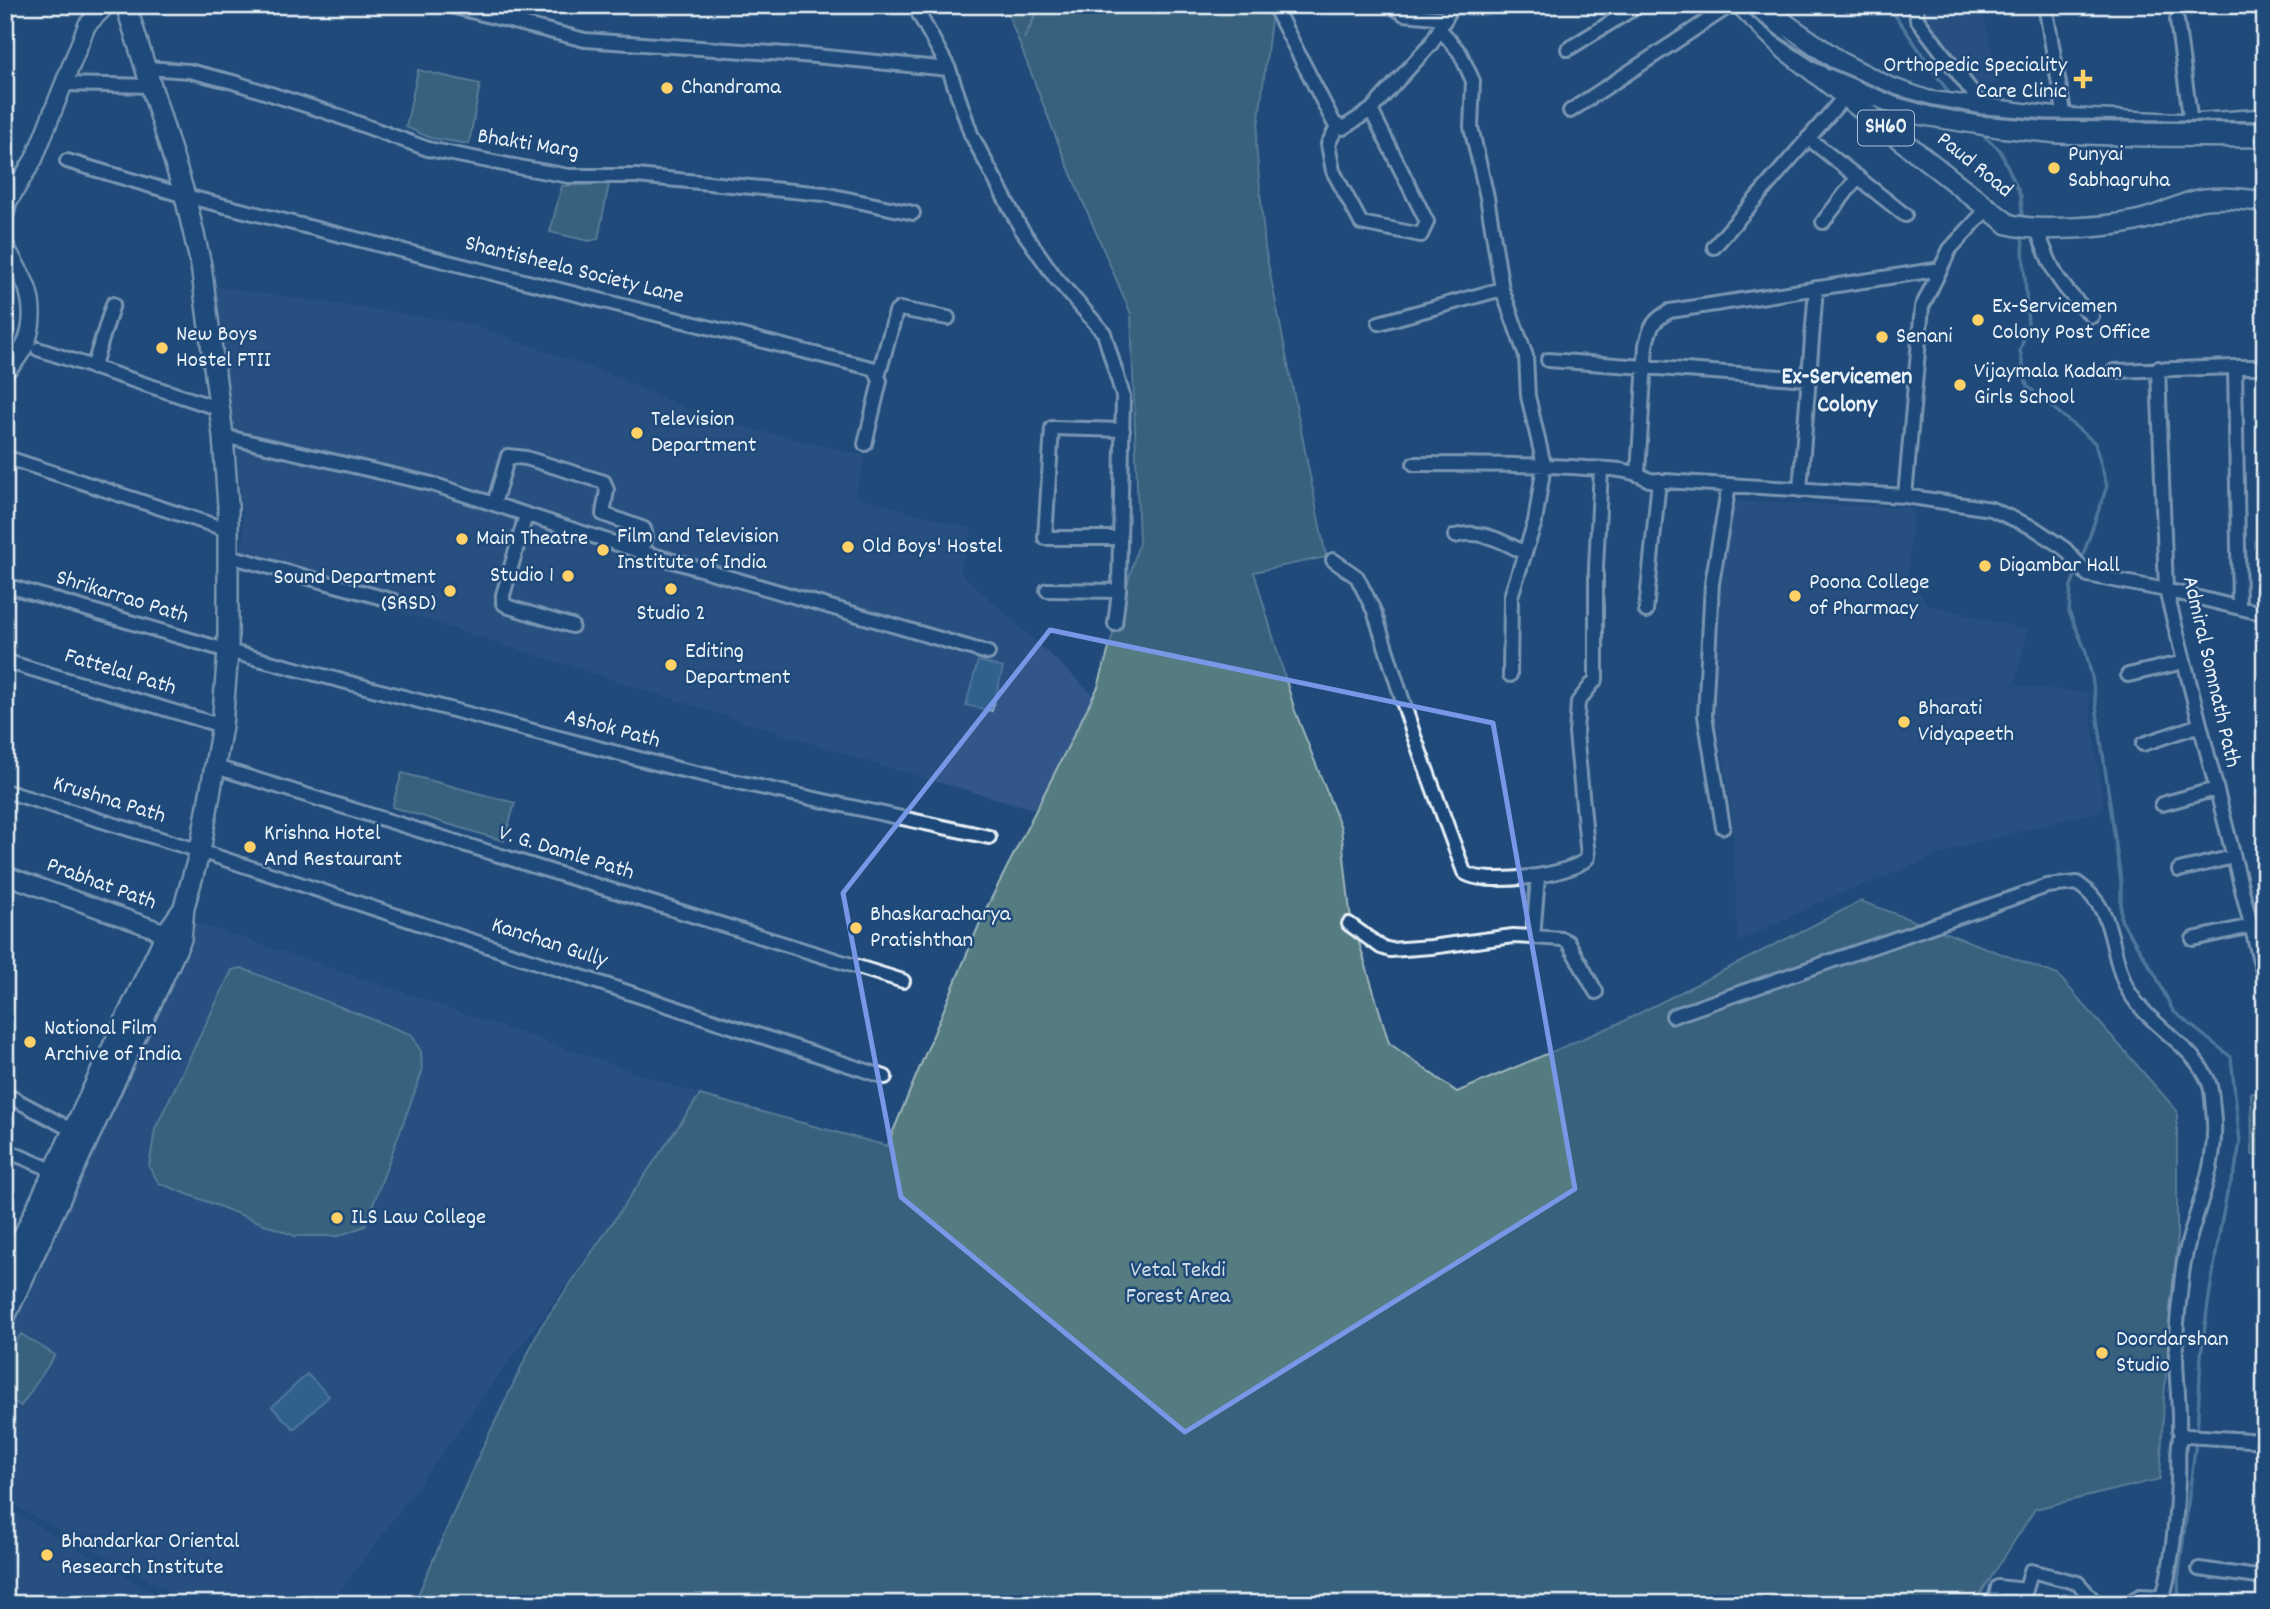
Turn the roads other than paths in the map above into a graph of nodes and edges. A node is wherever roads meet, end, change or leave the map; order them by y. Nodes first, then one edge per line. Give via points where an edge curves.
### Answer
1 (107, 5) edge
2 (126, 5) edge
3 (447, 5) edge
4 (914, 5) edge
5 (1391, 5) edge
6 (1453, 5) edge
7 (1639, 5) edge
8 (1731, 5) edge
9 (1741, 5) edge
10 (1916, 5) edge
11 (2045, 5) edge
12 (1770, 10) edge
13 (1277, 12) dead end
14 (2177, 20) dead end
15 (1443, 23) junction
16 (1568, 49) dead end
17 (949, 69) junction
18 (150, 77) junction
19 (65, 84) junction
20 (1846, 95) junction
21 (1929, 106) junction
22 (1371, 110) junction
23 (1570, 111) dead end
24 (1978, 116) junction
25 (2065, 118) junction
26 (2265, 119) edge
27 (2191, 124) junction
28 (1337, 127) junction
29 (2265, 137) edge
30 (1808, 138) junction
31 (1901, 139) junction
32 (68, 161) dead end
33 (1858, 177) junction
34 (185, 196) junction
35 (2265, 202) edge
36 (1987, 209) junction
37 (913, 213) dead end
38 (5, 215) edge
39 (1905, 215) dead end
40 (1823, 222) dead end
41 (2026, 227) junction
42 (5, 245) edge
43 (1714, 247) dead end
44 (1941, 269) junction
45 (1816, 288) junction
46 (1502, 289) junction
47 (113, 304) dead end
48 (2092, 316) dead end
49 (948, 318) dead end
50 (1379, 323) dead end
51 (38, 349) dead end
52 (1548, 360) dead end
53 (1644, 366) junction
54 (2235, 367) junction
55 (2265, 367) edge
56 (93, 368) junction
57 (2158, 368) junction
58 (5, 371) edge
59 (2114, 371) dead end
60 (879, 373) junction
61 (1809, 379) junction
62 (220, 409) junction
63 (1123, 430) junction
64 (223, 436) junction
65 (865, 444) dead end
66 (5, 457) edge
67 (1414, 464) dead end
68 (1544, 465) junction
69 (1601, 469) junction
70 (1638, 472) junction
71 (1659, 480) junction
72 (1729, 485) junction
73 (1800, 490) junction
74 (1905, 496) junction
75 (494, 503) junction
76 (526, 514) junction
77 (228, 530) junction
78 (1455, 536) dead end
79 (1121, 538) junction
80 (642, 552) junction
81 (1525, 553) junction
82 (229, 556) junction
83 (1333, 560) dead end
84 (5, 585) edge
85 (1047, 590) dead end
86 (2165, 590) junction
87 (1119, 591) junction
88 (394, 601) dead end
89 (2239, 607) junction
90 (1646, 611) dead end
91 (2265, 614) edge
92 (1115, 624) dead end
93 (572, 626) dead end
94 (228, 651) junction
95 (988, 653) dead end
96 (5, 661) edge
97 (2184, 662) junction
98 (1510, 675) dead end
99 (2128, 675) dead end
100 (2200, 725) junction
101 (222, 726) junction
102 (2143, 744) dead end
103 (216, 767) junction
104 (2216, 789) junction
105 (5, 791) edge
106 (2162, 804) dead end
107 (1723, 827) dead end
108 (989, 837) dead end
109 (200, 851) junction
110 (2233, 857) junction
111 (2179, 870) dead end
112 (5, 875) edge
113 (1538, 877) junction
114 (1349, 924) dead end
115 (2251, 926) junction
116 (174, 935) junction
117 (1533, 937) junction
118 (2193, 939) dead end
119 (2265, 980) edge
120 (903, 981) dead end
121 (1596, 992) dead end
122 (1673, 1016) dead end
123 (885, 1077) dead end
124 (5, 1094) edge
125 (74, 1131) junction
126 (5, 1150) edge
127 (55, 1171) junction
128 (8, 1263) edge
129 (5, 1317) edge
130 (2185, 1436) junction
131 (2265, 1441) edge
132 (2199, 1569) dead end
133 (2265, 1578) edge
134 (1994, 1604) edge
135 (2097, 1604) edge
136 (2126, 1604) edge

1 - 19 street via 87,25
2 - 18 main road
3 - 17 street via 585,40
4 - 17 street
5 - 15 street via 1404,14
6 - 15 street
7 - 16 street
8 - 23 street
9 - 20 main road, Paud Road / SH60 via 1785,49
10 - 24 street via 1917,19
11 - 25 street
12 - 21 main road, Paud Road / SH60 via 1826,52
13 - 28 street
14 - 27 street
15 - 22 street via 1431,44
15 - 46 street via 1473,81 1471,128
17 - 63 street via 971,134 1020,228 1104,333 1123,396
18 - 19 street, Bhakti Marg
18 - 34 main road
18 - 37 street, Bhakti Marg via 189,71 327,112 428,149 569,176 636,176 824,194
19 - 38 street
20 - 30 street
20 - 31 main road, Paud Road / SH60
21 - 24 main road, Paud Road / SH60
21 - 31 main road
22 - 28 street via 1343,128
22 - 28 street via 1427,222 1421,235 1362,223 1333,171 1328,144
24 - 25 main road, Paud Road / SH60
24 - 29 main road via 2058,133
25 - 27 main road, Paud Road / SH60
26 - 27 main road, Paud Road / SH60
30 - 33 street
30 - 43 street
31 - 36 main road, Paud Road / SH60
32 - 34 street, Shantisheela Society Lane
33 - 39 street
33 - 40 street
34 - 60 street, Shantisheela Society Lane
34 - 62 main road via 201,265
35 - 41 main road via 2204,199 2127,224
36 - 41 main road, Paud Road / SH60 via 2001,220
36 - 44 street via 1950,249
41 - 48 street via 2055,276
42 - 58 street via 27,288 31,313 29,341
44 - 45 street
44 - 74 street via 1922,307
45 - 53 street via 1658,317 1651,326
45 - 61 street
46 - 50 street
46 - 68 street via 1526,356 1528,396
47 - 56 street
49 - 60 street via 896,312
51 - 56 street
52 - 53 street
53 - 61 street
53 - 70 street
54 - 55 street
54 - 57 street
54 - 89 street
56 - 62 street
57 - 59 street
57 - 86 street, Admiral Somnath Path
60 - 65 street
61 - 73 street
62 - 64 main road
63 - 79 street
63 - 79 street via 1052,428 1045,538
64 - 75 street via 432,484
64 - 77 main road
66 - 77 street
67 - 68 street
68 - 69 street
68 - 81 street via 1538,511
69 - 70 street
69 - 113 street via 1595,679 1578,702 1576,733 1588,857 1581,866
70 - 71 street via 1649,480
71 - 72 street
71 - 90 street
72 - 73 street
72 - 107 street via 1712,583 1705,716
73 - 74 street
74 - 86 street via 1991,509 2034,528 2065,550 2088,575
75 - 76 street
75 - 80 street via 508,456 604,482 603,514 644,529
76 - 80 street
76 - 93 street via 503,603
77 - 82 main road
78 - 81 street via 1488,537
79 - 87 street
80 - 95 street
81 - 98 street via 1511,596
82 - 88 street
82 - 94 main road
83 - 113 street via 1357,577 1374,611 1462,869 1475,878
84 - 94 street, Shrikarrao Path
85 - 87 street
86 - 89 street
86 - 97 street, Admiral Somnath Path
87 - 92 street
89 - 91 street
94 - 101 main road
94 - 108 street, Ashok Path via 678,769
96 - 101 street, Fattelal Path
97 - 99 street
97 - 100 street, Admiral Somnath Path
100 - 102 street
100 - 104 street, Admiral Somnath Path
101 - 103 main road
103 - 109 main road
103 - 120 street, V. G. Damle Path
104 - 106 street
104 - 110 street, Admiral Somnath Path
105 - 109 street, Krushna Path
109 - 116 main road
109 - 123 street, Kanchan Gully
110 - 111 street
110 - 115 street, Admiral Somnath Path
112 - 116 street, Prabhat Path
113 - 117 street
114 - 117 street via 1390,950
115 - 118 street
115 - 119 street, Admiral Somnath Path
116 - 125 main road
116 - 129 main road
117 - 121 street via 1568,942
122 - 130 street via 2047,886 2077,883 2091,893 2106,917 2126,986 2157,1025 2189,1053 2210,1083 2213,1163 2186,1246 2175,1344 2179,1429
124 - 125 street
125 - 127 main road
126 - 127 street
127 - 128 main road
130 - 131 street
130 - 136 street via 2179,1438 2174,1532 2163,1597 2140,1596
132 - 133 street
134 - 135 street via 1998,1587 2026,1590 2031,1571 2078,1583

